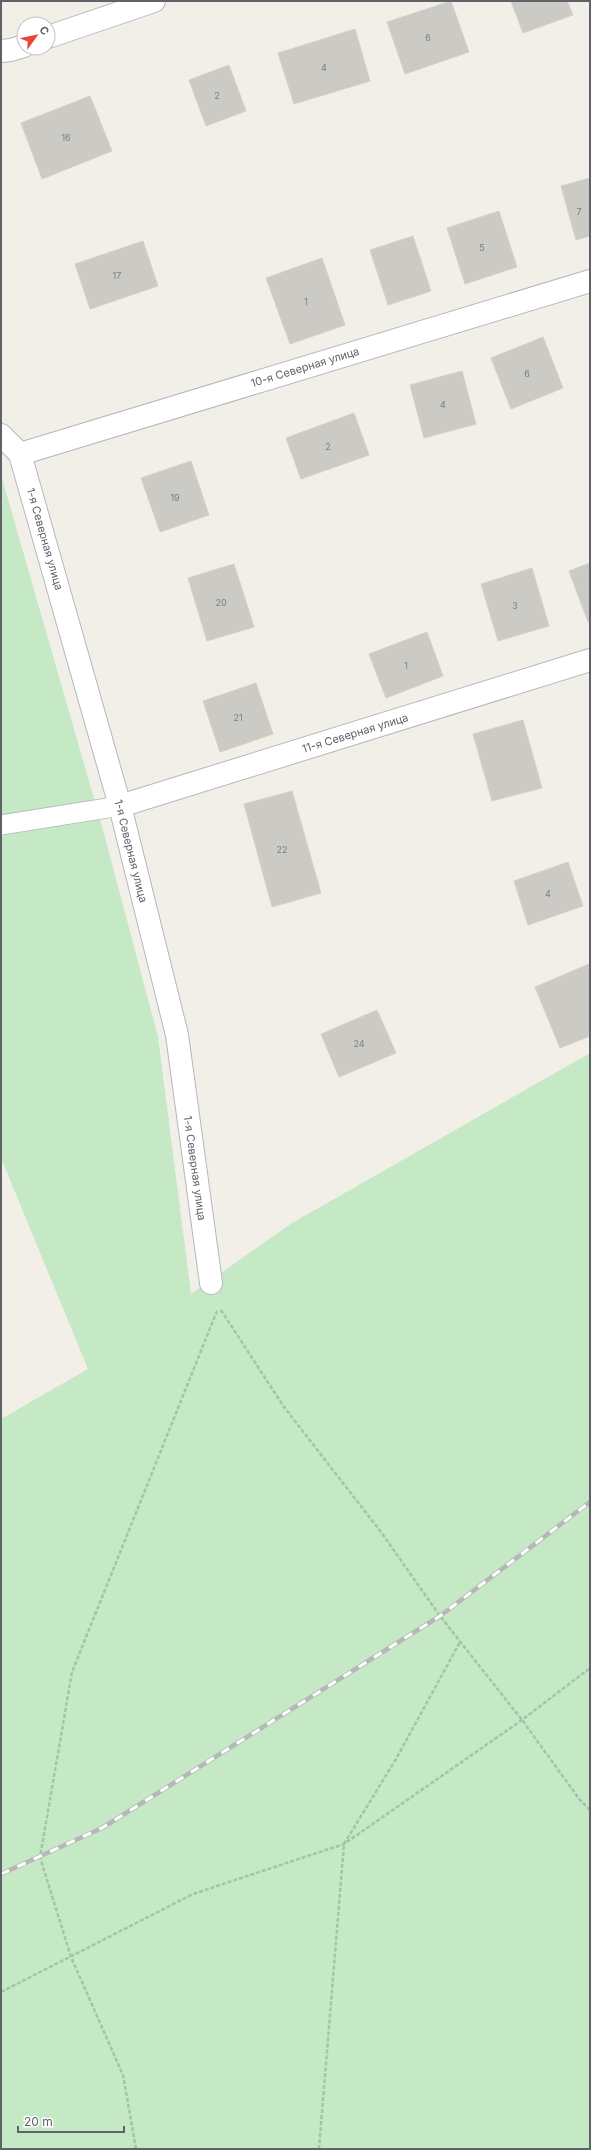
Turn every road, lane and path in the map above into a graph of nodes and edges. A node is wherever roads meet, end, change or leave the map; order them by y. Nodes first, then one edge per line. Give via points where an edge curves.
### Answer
1 (154, 1) edge
2 (56, 34) edge
3 (16, 48) edge
4 (1, 51) edge
5 (590, 281) edge
6 (1, 435) edge
7 (20, 454) junction
8 (590, 660) edge
9 (120, 806) junction
10 (1, 825) edge
11 (211, 1283) dead end
12 (460, 1642) junction
13 (590, 1668) edge
14 (522, 1720) junction
15 (590, 1810) edge
16 (344, 1844) junction
17 (71, 1957) junction
18 (1, 1992) edge
19 (136, 2149) edge
20 (319, 2149) edge

1 - 2 street
3 - 4 street
5 - 7 street, 10-я Северная улица
6 - 7 street, 1-я Северная улица
7 - 9 street, 1-я Северная улица
8 - 9 street, 11-я Северная улица
9 - 10 lane
9 - 11 street, 1-я Северная улица via 177,1035
12 - 14 path
12 - 16 path via 396,1759
12 - 17 path via 381,1532 284,1407 219,1307 72,1672 40,1857
13 - 14 path
14 - 15 path
14 - 16 path
16 - 17 path via 193,1894
16 - 20 path
17 - 18 path
17 - 19 path via 122,2075

